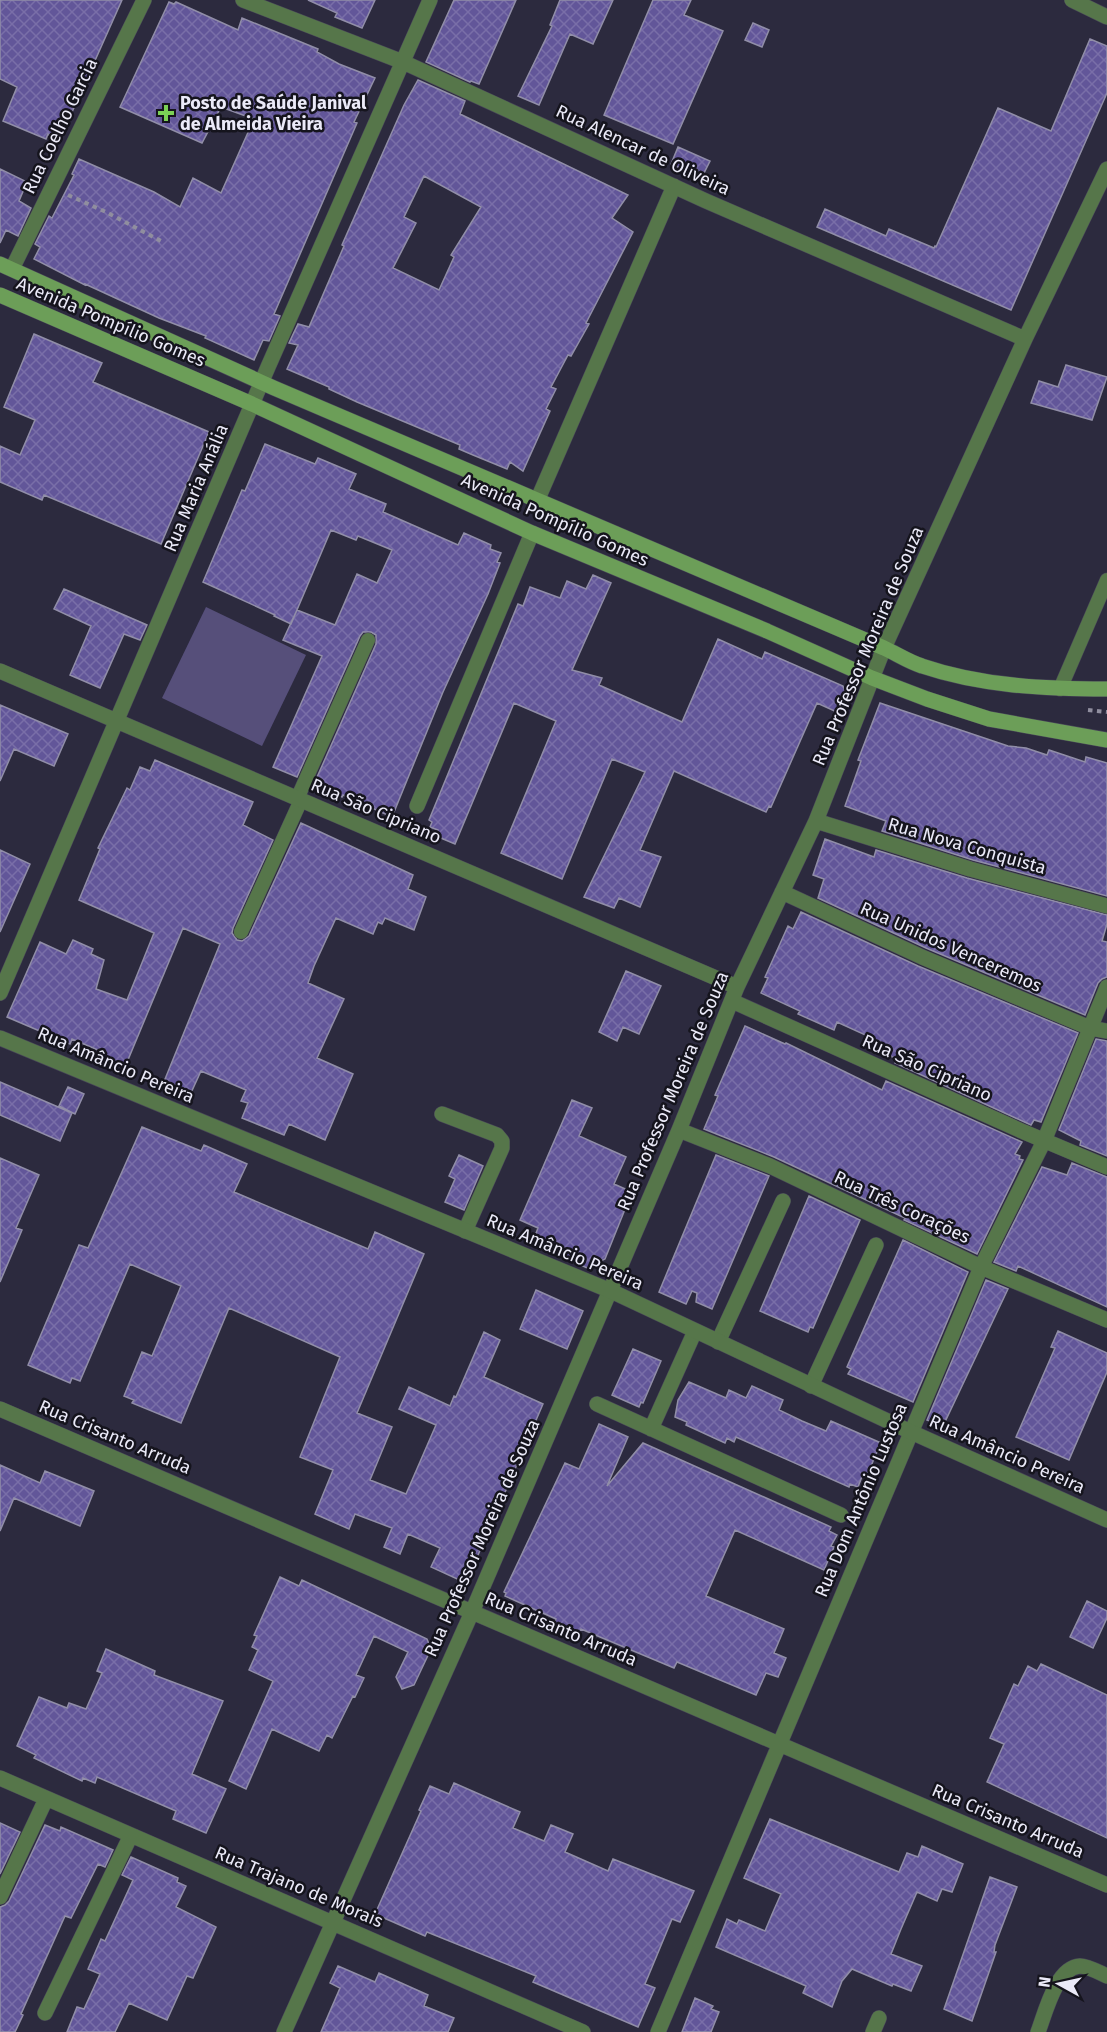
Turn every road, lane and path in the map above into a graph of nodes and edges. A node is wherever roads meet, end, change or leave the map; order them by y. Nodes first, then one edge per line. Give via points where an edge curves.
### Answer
1 (144, 0) edge
2 (243, 0) edge
3 (430, 0) edge
4 (1072, 0) edge
5 (1107, 17) edge
6 (403, 62) junction
7 (1107, 169) edge
8 (674, 186) junction
9 (52, 187) junction
10 (161, 241) dead end
11 (6, 267) edge
12 (0, 295) edge
13 (1025, 339) junction
14 (261, 383) junction
15 (252, 404) junction
16 (537, 501) junction
17 (532, 533) junction
18 (1107, 580) edge
19 (368, 640) dead end
20 (884, 648) junction
21 (0, 670) edge
22 (872, 678) junction
23 (1060, 689) junction
24 (1107, 689) edge
25 (117, 721) junction
26 (1107, 740) edge
27 (299, 799) junction
28 (417, 806) dead end
29 (816, 821) junction
30 (782, 892) junction
31 (1107, 906) edge
32 (241, 932) dead end
33 (1107, 987) edge
34 (0, 993) edge
35 (734, 994) junction
36 (1090, 1028) junction
37 (1107, 1031) edge
38 (0, 1038) edge
39 (442, 1114) dead end
40 (680, 1130) junction
41 (1044, 1140) junction
42 (1107, 1167) edge
43 (783, 1201) dead end
44 (465, 1231) junction
45 (876, 1245) dead end
46 (981, 1267) junction
47 (611, 1291) junction
48 (1107, 1320) edge
49 (695, 1331) junction
50 (718, 1342) junction
51 (812, 1386) junction
52 (597, 1404) dead end
53 (0, 1410) edge
54 (651, 1429) junction
55 (911, 1432) junction
56 (841, 1515) dead end
57 (1107, 1520) edge
58 (472, 1612) junction
59 (780, 1744) junction
60 (0, 1778) edge
61 (45, 1799) junction
62 (131, 1835) junction
63 (1107, 1885) edge
64 (0, 1897) edge
65 (331, 1922) junction
66 (1107, 1976) edge
67 (45, 2013) dead end
68 (284, 2032) edge
69 (583, 2032) edge
70 (658, 2032) edge
71 (1038, 2032) edge

1 - 9 street, Rua Coelho Garcia
2 - 6 street, Rua Alencar de Oliveira
3 - 6 street, Rua Maria Anália
4 - 5 street
6 - 8 street, Rua Alencar de Oliveira
6 - 14 street, Rua Maria Anália
7 - 13 street, Rua Professor Moreira de Souza
8 - 13 street, Rua Alencar de Oliveira
8 - 16 street
9 - 10 path
9 - 11 street, Rua Coelho Garcia
11 - 14 main road, Avenida Pompílio Gomes
12 - 15 main road, Avenida Pompílio Gomes
13 - 20 street, Rua Professor Moreira de Souza
14 - 15 street, Rua Maria Anália
14 - 16 main road, Avenida Pompílio Gomes
15 - 17 main road, Avenida Pompílio Gomes
15 - 25 street, Rua Maria Anália
16 - 20 main road, Avenida Pompílio Gomes
17 - 22 main road, Avenida Pompílio Gomes
17 - 28 street
18 - 23 lane
19 - 27 lane
20 - 22 street, Rua Professor Moreira de Souza
20 - 23 main road, Avenida Pompílio Gomes via 921,666 969,678
21 - 25 street, Rua São Cipriano
22 - 26 main road, Avenida Pompílio Gomes via 989,719
22 - 29 street, Rua Professor Moreira de Souza
23 - 24 main road, Avenida Pompílio Gomes
25 - 27 street, Rua São Cipriano
25 - 34 street, Rua Maria Anália
27 - 32 lane
27 - 35 street, Rua São Cipriano
29 - 30 street, Rua Professor Moreira de Souza
29 - 31 street, Rua Nova Conquista
30 - 35 street, Rua Professor Moreira de Souza
30 - 36 street, Rua Unidos Venceremos
33 - 36 street, Rua Dom Antônio Lustosa
35 - 40 street, Rua Professor Moreira de Souza
35 - 41 street, Rua São Cipriano
36 - 37 street, Rua Unidos Venceremos
36 - 41 street, Rua Dom Antônio Lustosa
38 - 44 street, Rua Amâncio Pereira
39 - 44 street via 502,1141
40 - 46 street, Rua Três Corações via 770,1166
40 - 47 street, Rua Professor Moreira de Souza
41 - 42 street, Rua São Cipriano
41 - 46 street, Rua Dom Antônio Lustosa
43 - 50 street
44 - 47 street, Rua Amâncio Pereira
45 - 51 street
46 - 48 street, Rua Três Corações
46 - 55 street, Rua Dom Antônio Lustosa
47 - 49 street, Rua Amâncio Pereira
47 - 58 street, Rua Professor Moreira de Souza
49 - 50 street, Rua Amâncio Pereira
49 - 54 street
50 - 51 street, Rua Amâncio Pereira
51 - 55 street, Rua Amâncio Pereira
52 - 54 street
53 - 58 street, Rua Crisanto Arruda
54 - 56 street
55 - 57 street, Rua Amâncio Pereira
55 - 59 street, Rua Dom Antônio Lustosa
58 - 59 street, Rua Crisanto Arruda
58 - 65 street, Rua Professor Moreira de Souza
59 - 63 street, Rua Crisanto Arruda
59 - 70 street, Rua Dom Antônio Lustosa
60 - 61 street, Rua Trajano de Morais
61 - 62 street, Rua Trajano de Morais
61 - 64 street
62 - 65 street, Rua Trajano de Morais
62 - 67 street
65 - 68 street, Rua Professor Moreira de Souza
65 - 69 street, Rua Trajano de Morais
66 - 71 street via 1080,1966 1068,1970 1059,1978

